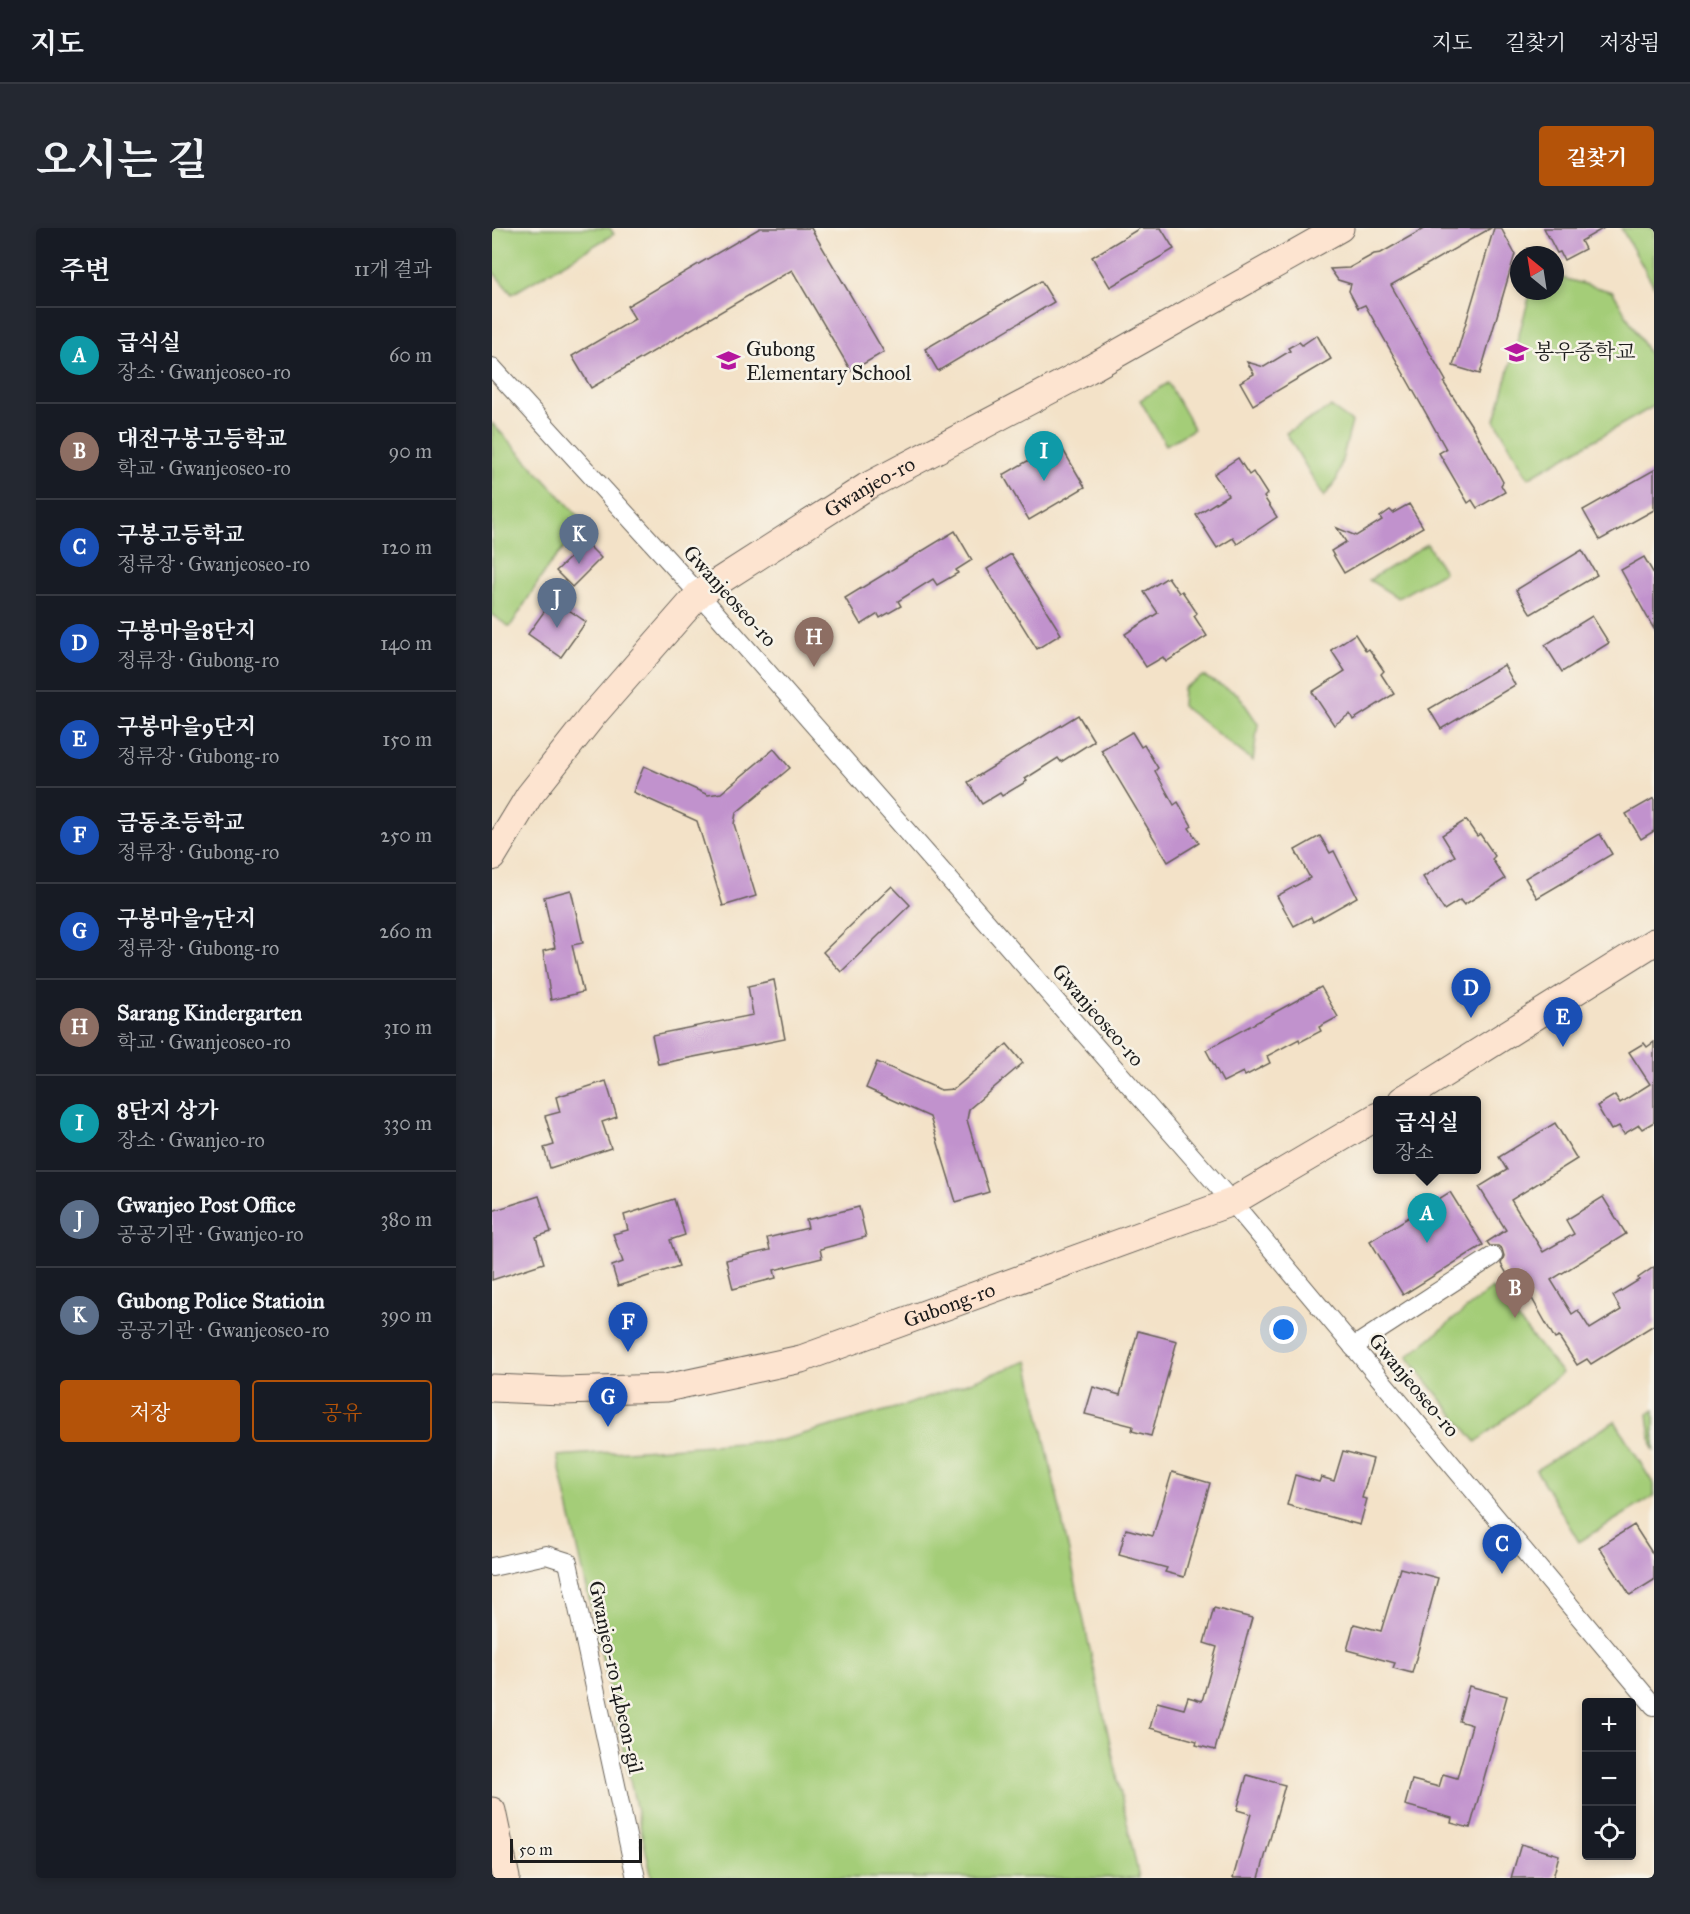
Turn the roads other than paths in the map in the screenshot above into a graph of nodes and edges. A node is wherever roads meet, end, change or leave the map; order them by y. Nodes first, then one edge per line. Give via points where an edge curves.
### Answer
1 (1340, 228) edge
2 (492, 367) edge
3 (699, 594) junction
4 (492, 857) edge
5 (1654, 942) edge
6 (1409, 1096) edge
7 (1373, 1118) edge
8 (1232, 1202) junction
9 (1493, 1257) dead end
10 (1353, 1347) junction
11 (492, 1388) edge
12 (492, 1566) edge
13 (1654, 1706) edge
14 (492, 1810) edge
15 (506, 1878) edge
16 (636, 1878) edge

1 - 3 street, Gwanjeo-ro via 1088,370 866,487
2 - 3 street, Gwanjeoseo-ro
3 - 4 street, Gwanjeo-ro via 586,723 529,796
3 - 8 street, Gwanjeoseo-ro
5 - 6 street
7 - 8 street, Gubong-ro
8 - 10 street, Gwanjeoseo-ro
8 - 11 street, Gubong-ro via 801,1359 666,1388
9 - 10 street
10 - 13 street, Gwanjeoseo-ro
12 - 16 street, Gwanjeo-ro 14beon-gil via 546,1555 568,1562
14 - 15 street

